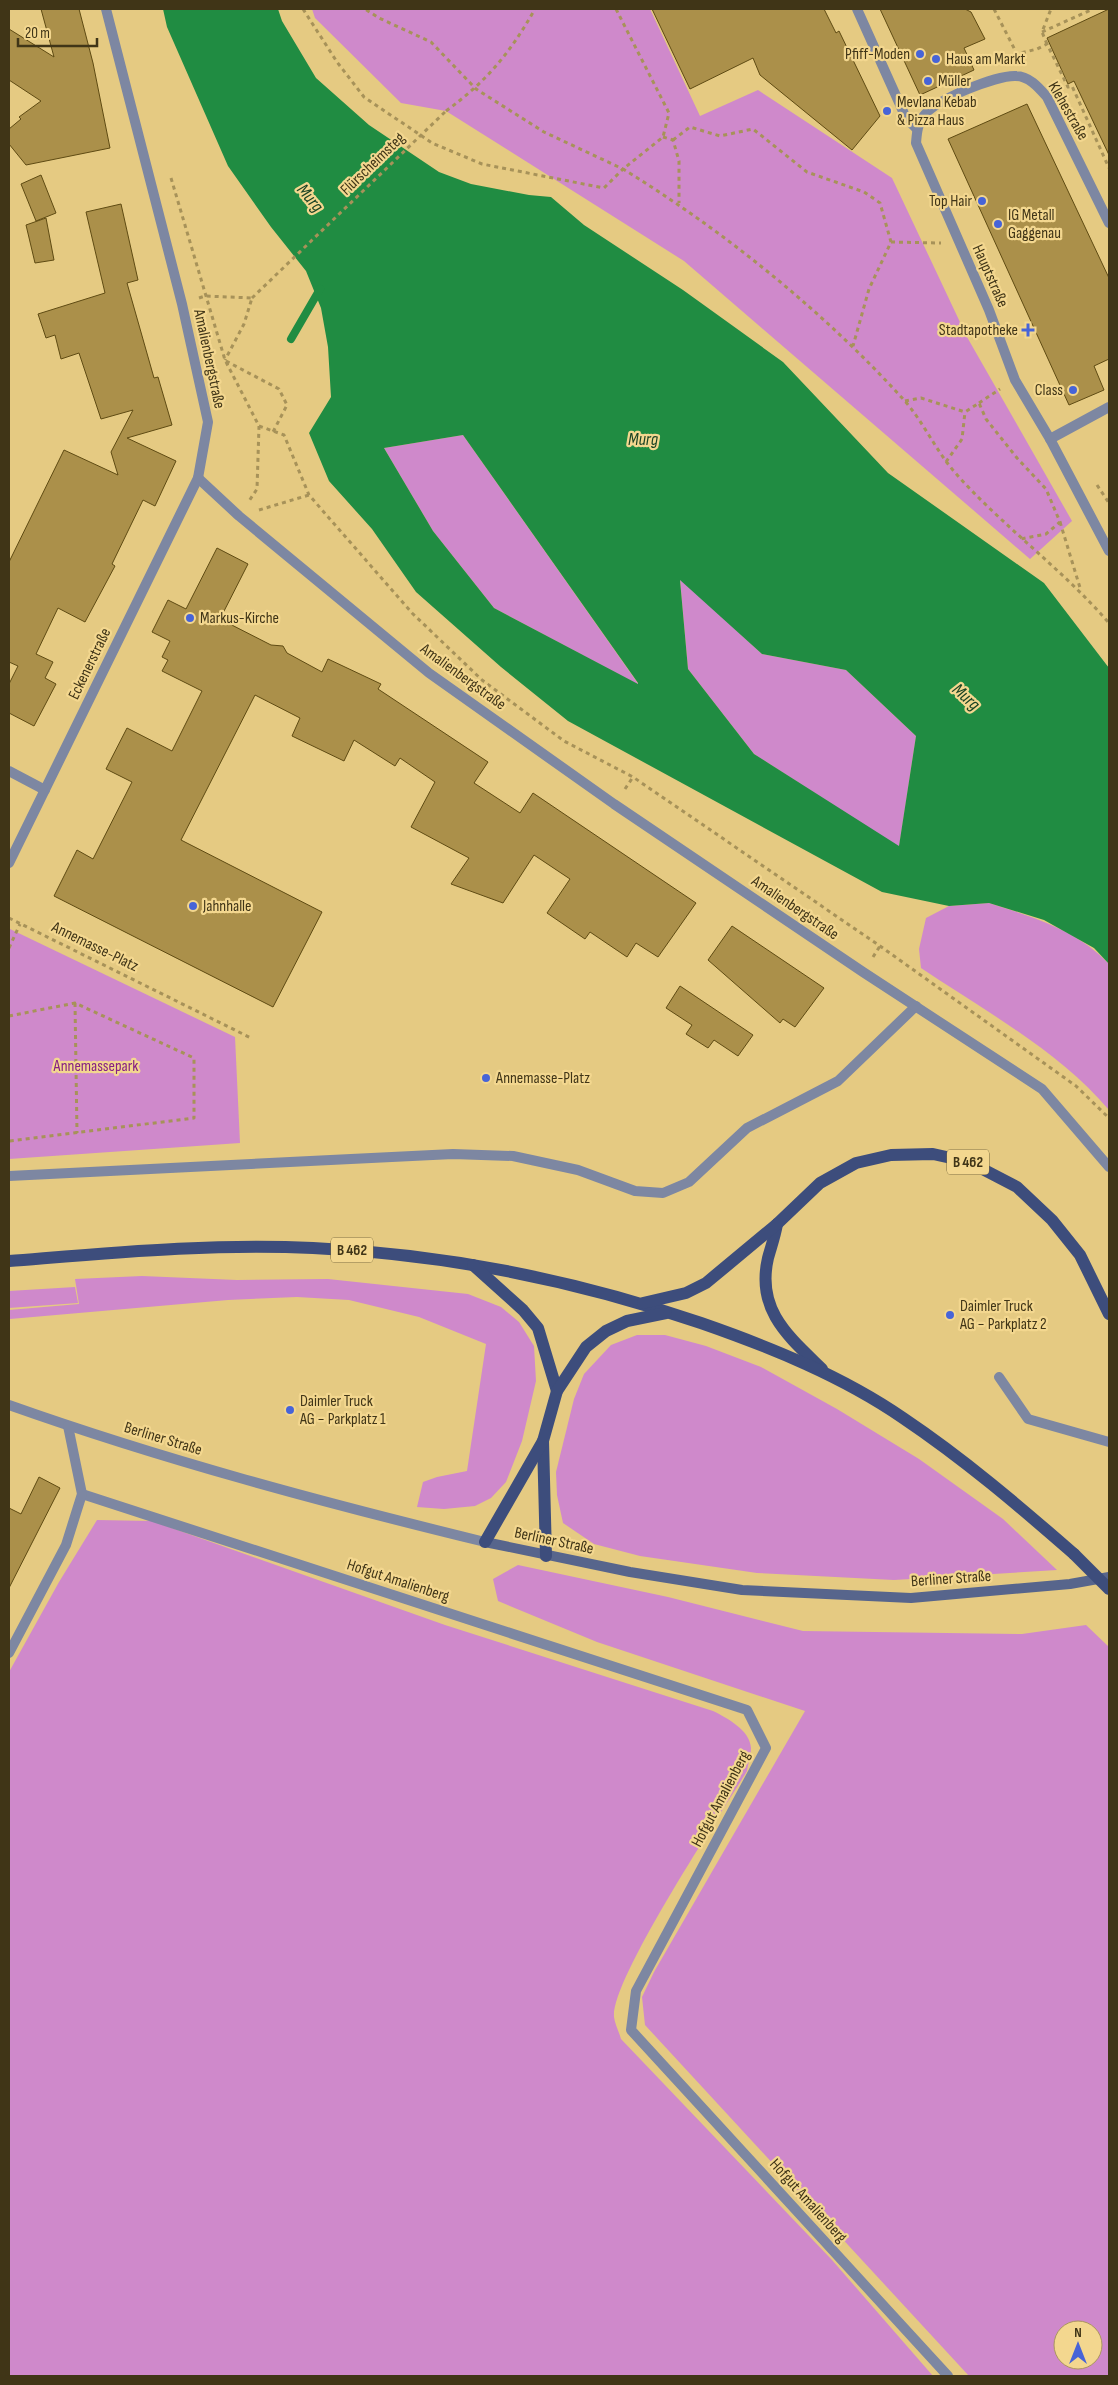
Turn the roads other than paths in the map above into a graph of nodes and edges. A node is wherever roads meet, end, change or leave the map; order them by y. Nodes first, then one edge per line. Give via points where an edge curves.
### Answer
1 (106, 9) edge
2 (856, 9) edge
3 (917, 129) junction
4 (1109, 223) edge
5 (1109, 407) edge
6 (1050, 439) junction
7 (198, 478) junction
8 (1109, 551) edge
9 (9, 771) edge
10 (45, 790) junction
11 (9, 863) edge
12 (916, 1006) junction
13 (1109, 1167) edge
14 (9, 1176) edge
15 (777, 1224) junction
16 (9, 1261) edge
17 (474, 1265) junction
18 (641, 1304) junction
19 (668, 1312) junction
20 (1109, 1314) edge
21 (827, 1374) junction
22 (999, 1378) dead end
23 (557, 1391) junction
24 (9, 1405) edge
25 (68, 1426) junction
26 (543, 1441) junction
27 (1109, 1442) edge
28 (82, 1494) junction
29 (485, 1542) junction
30 (546, 1556) junction
31 (1109, 1577) edge
32 (1109, 1589) edge
33 (9, 1653) edge
34 (948, 2376) edge

1 - 7 street, Amalienbergstraße via 182,304 208,422
2 - 3 street, Hauptstraße via 906,118
3 - 4 street, Klehestraße via 924,116 937,105 992,80 1017,76 1034,83 1046,98
3 - 6 street, Hauptstraße via 916,143 989,310 1015,380
5 - 6 street
6 - 8 street, Hauptstraße
7 - 10 street, Eckenerstraße
7 - 12 street, Amalienbergstraße via 239,516 429,673 614,804
9 - 10 street
10 - 11 street, Eckenerstraße
12 - 13 street, Amalienbergstraße via 1042,1089
12 - 14 street via 838,1081 747,1128 689,1182 663,1193 635,1191 578,1170 513,1156 453,1154
15 - 18 main road, B 462 via 706,1283 686,1293
15 - 20 main road, B 462 via 820,1183 856,1163 891,1155 933,1154 968,1162 1017,1187 1052,1220 1080,1255
15 - 21 main road, B 462 via 766,1281 770,1310 788,1336
16 - 17 main road, B 462 via 230,1247 393,1253
17 - 18 main road, B 462 via 586,1288
17 - 23 main road via 538,1328
18 - 19 main road, B 462
19 - 21 main road, B 462
19 - 23 main road via 606,1331 586,1347
21 - 32 main road, B 462, bridge via 902,1416 1000,1490
22 - 27 street via 1028,1419
23 - 26 main road
24 - 25 street, Berliner Straße
25 - 28 street
25 - 29 street, Berliner Straße via 244,1478
26 - 29 main road
26 - 30 main road
28 - 33 street via 66,1546
28 - 34 street, Hofgut Amalienberg via 747,1710 766,1748 636,1991 631,2030
29 - 30 main road, Berliner Straße
30 - 31 main road, Berliner Straße via 742,1590 911,1598 1070,1584

